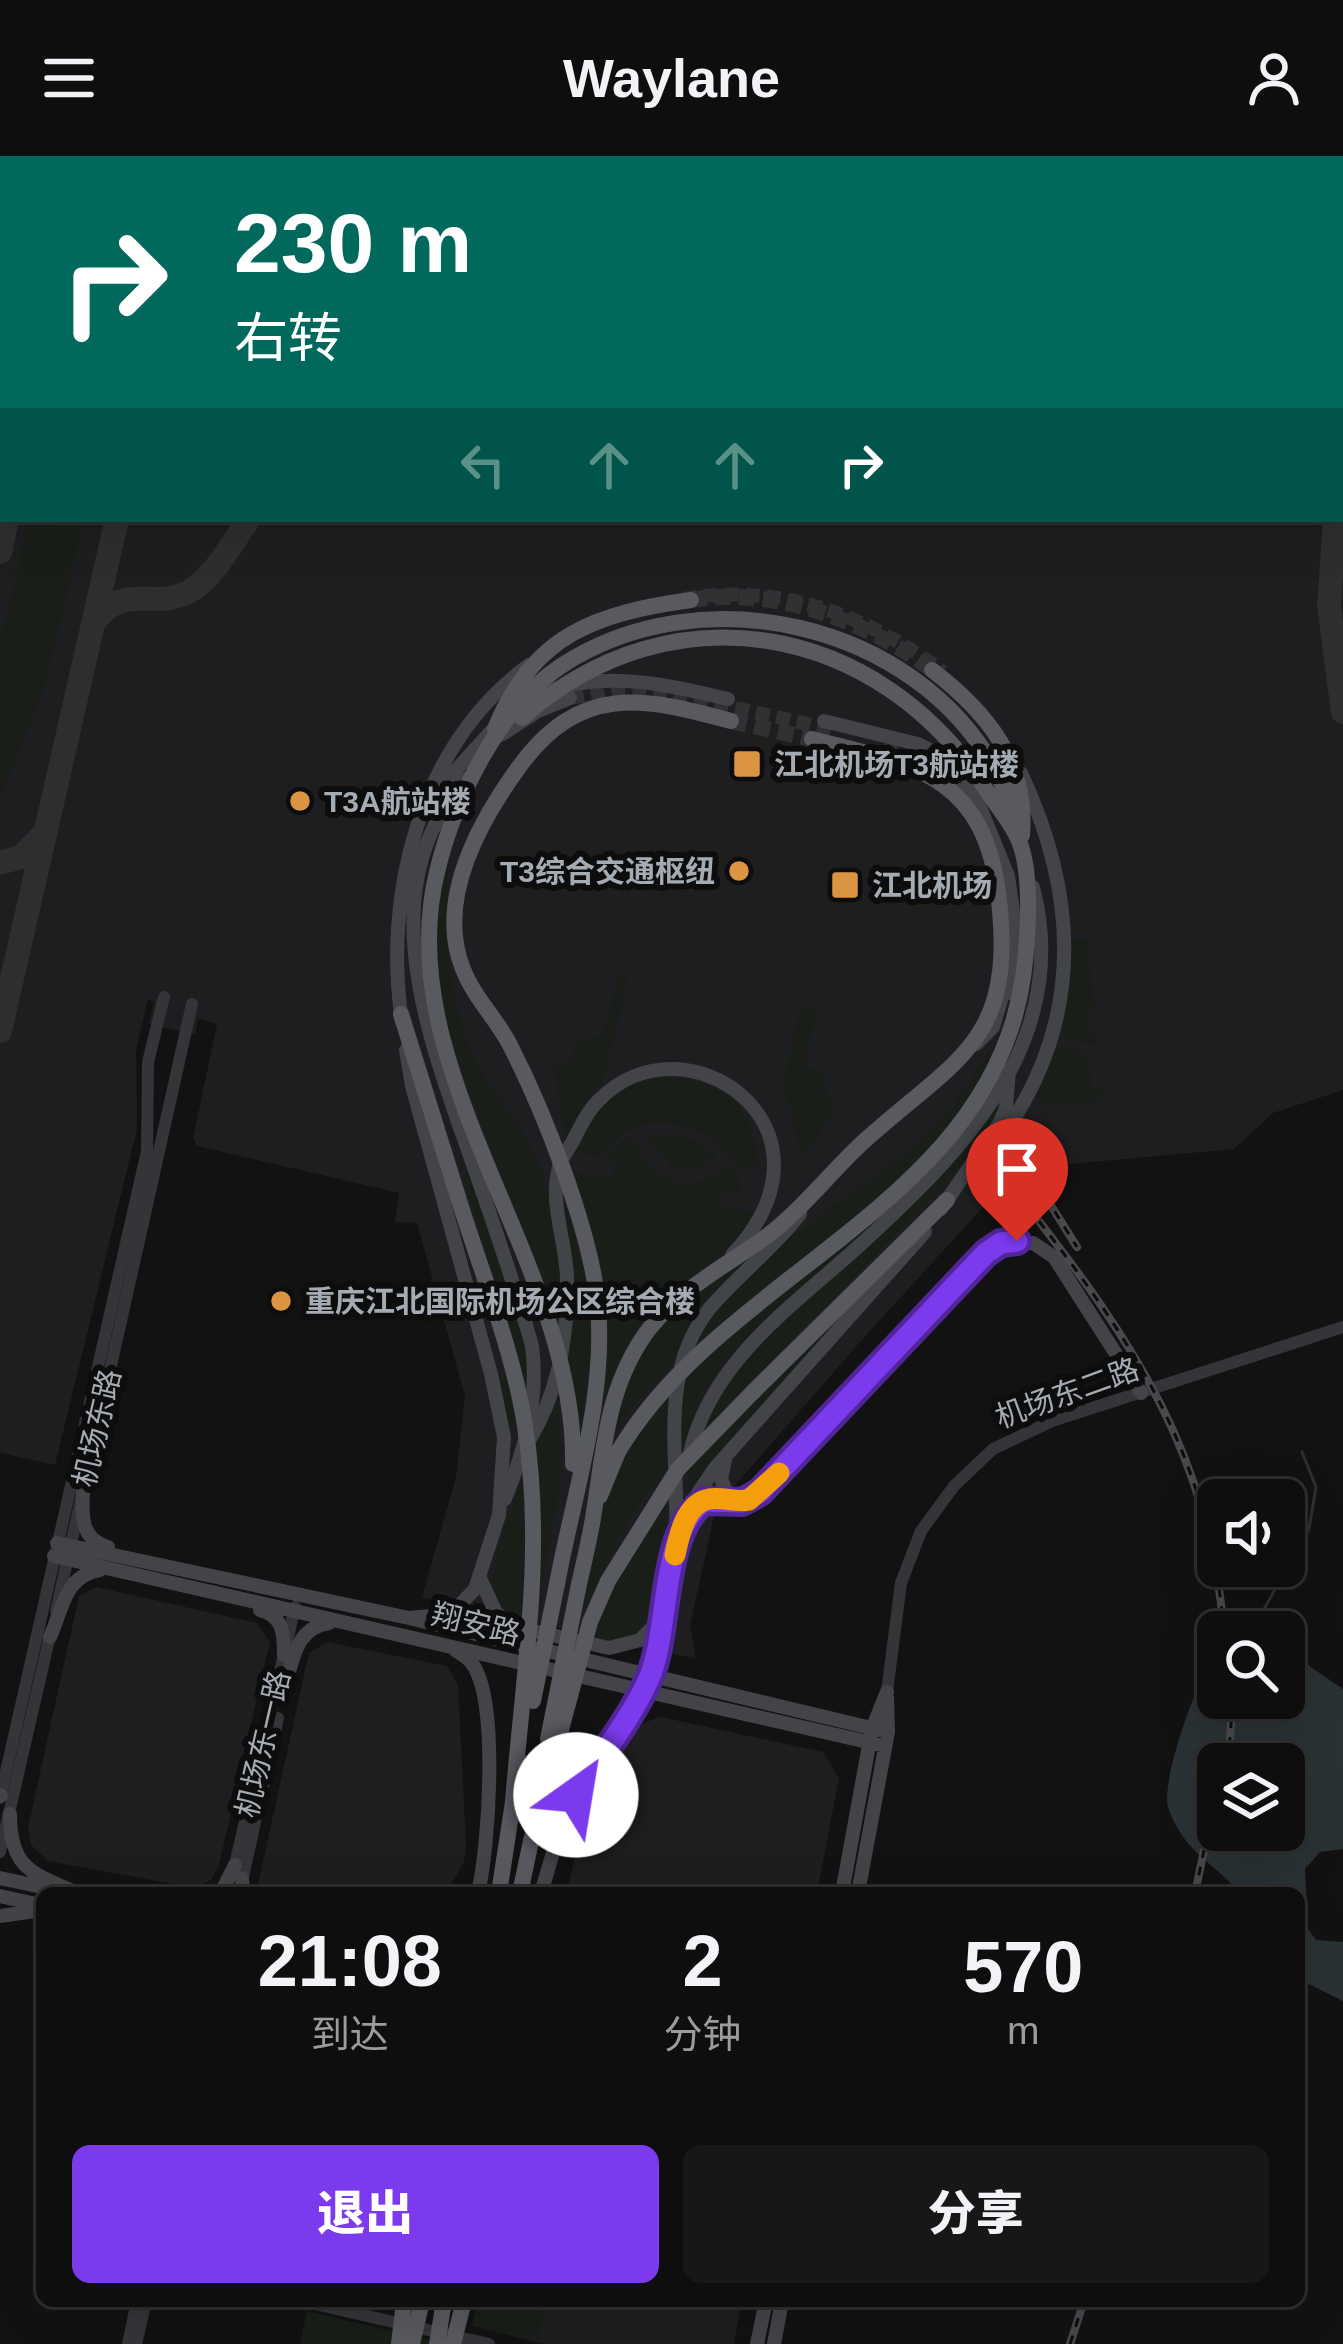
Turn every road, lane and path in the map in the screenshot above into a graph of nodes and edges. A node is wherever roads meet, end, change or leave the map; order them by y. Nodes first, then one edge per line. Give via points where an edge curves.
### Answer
1 (683, 600) joint
2 (932, 670) tunnel mouth
3 (969, 695) dead end
4 (570, 698) tunnel mouth
5 (728, 699) tunnel mouth
6 (731, 721) tunnel mouth
7 (824, 721) tunnel mouth
8 (812, 739) tunnel mouth
9 (487, 751) junction
10 (936, 764) tunnel mouth
11 (472, 773) junction
12 (445, 783) junction
13 (1045, 838) junction
14 (1022, 851) junction
15 (1014, 919) junction
16 (164, 997) dead end
17 (192, 1004) dead end
18 (400, 1006) junction
19 (968, 1052) junction
20 (559, 1164) junction
21 (773, 1191) junction
22 (947, 1200) junction
23 (781, 1232) junction
24 (724, 1263) junction
25 (1343, 1328) edge
26 (1142, 1393) junction
27 (525, 1448) junction
28 (725, 1457) junction
29 (82, 1491) junction
30 (730, 1500) junction
31 (572, 1506) junction
32 (682, 1512) junction
33 (593, 1514) junction
34 (499, 1515) junction
35 (62, 1551) junction
36 (158, 1565) junction
37 (117, 1570) junction
38 (479, 1576) junction
39 (216, 1592) junction
40 (300, 1603) junction
41 (665, 1612) junction
42 (409, 1618) junction
43 (349, 1623) junction
44 (50, 1637) junction
45 (445, 1644) junction
46 (284, 1654) junction
47 (650, 1676) junction
48 (284, 1692) junction
49 (887, 1692) joint
50 (640, 1693) junction
51 (691, 1704) junction
52 (616, 1730) junction
53 (879, 1737) junction
54 (0, 1796) edge
55 (512, 1802) junction
56 (10, 1814) junction
57 (531, 1841) junction
58 (0, 1852) edge
59 (0, 1878) edge
60 (240, 1882) edge
61 (44, 1887) edge
62 (62, 1887) edge
63 (479, 1887) edge
64 (500, 1887) edge
65 (521, 1887) edge
66 (543, 1887) edge
67 (843, 1887) edge
68 (859, 1887) edge
69 (0, 1896) edge
70 (36, 1905) edge
71 (36, 1907) edge
72 (0, 1916) edge
73 (140, 2307) edge
74 (328, 2307) edge
75 (403, 2307) edge
76 (421, 2307) edge
77 (443, 2307) edge
78 (462, 2307) edge
79 (765, 2307) edge
80 (781, 2307) edge
81 (132, 2344) edge
82 (399, 2344) edge
83 (412, 2344) edge
84 (437, 2344) edge
85 (453, 2344) edge
86 (489, 2344) edge
87 (758, 2344) edge
88 (774, 2344) edge

1 - 9 highway, bridge via 606,619 558,642 513,686
1 - 18 main road via 606,622 536,661 496,692 457,745 413,834 395,925
2 - 14 highway, bridge via 1004,745 1023,806
3 - 13 main road via 1005,740
4 - 12 main road via 509,728
5 - 12 main road via 612,680 545,691 497,724
6 - 20 highway via 648,700 584,712 532,748 475,839 456,907 457,948 510,1045
7 - 13 main road via 959,761
8 - 19 highway via 937,778 980,830 996,877 1001,973 993,1008
9 - 11 highway, bridge
9 - 14 highway, bridge via 538,703 633,652 721,637 777,642 850,665 931,718 963,754
10 - 15 main road via 975,795 1008,876
11 - 27 main road via 428,838 416,886 418,992 532,1346
11 - 31 highway, bridge via 431,898 432,979 440,1028 568,1390
12 - 18 main road via 409,888
13 - 22 main road via 1064,927 1049,1049 1016,1119
14 - 32 main road, bridge via 1036,895 1039,962 1012,1070 964,1144 722,1376 699,1418
14 - 33 highway, bridge via 1027,945 1017,1010 973,1106 911,1176 671,1379 618,1452
15 - 19 main road via 1000,1010
15 - 22 main road via 1006,1108
16 - 35 street, 机场东路 via 148,1062 147,1151
17 - 29 street, 机场东路
18 - 34 main road via 412,1086 499,1406
18 - 55 highway, bridge via 525,1424 532,1633
19 - 23 highway via 839,1164
20 - 21 main road via 613,1088 653,1071 690,1072 731,1088 761,1117 774,1153
20 - 27 main road via 565,1336 555,1384
20 - 31 highway via 598,1305 595,1400
21 - 23 main road
21 - 24 main road via 758,1227
22 - 28 main road
22 - 57 highway, bridge via 678,1469 590,1622
23 - 24 highway
23 - 32 main road via 710,1309 683,1355 675,1397
24 - 33 highway via 652,1325 628,1363 606,1422
25 - 26 street, 机场东二路
26 - 30 main road via 1054,1257 1033,1243 1001,1243 771,1482 749,1500
26 - 49 street, 机场东二路 via 993,1449 954,1486 921,1531 901,1583
27 - 34 main road
28 - 30 main road via 721,1479
28 - 32 main road
29 - 35 street, 机场东路
29 - 36 main road via 91,1539
30 - 32 main road
31 - 55 highway, bridge
32 - 41 main road
33 - 57 highway, bridge
34 - 38 main road
35 - 36 main road, 翔安路
35 - 37 main road, 翔安路
35 - 44 street, 机场东路
35 - 54 street, 机场东路
36 - 40 main road, 翔安路
37 - 39 main road, 翔安路
37 - 44 main road via 92,1570 71,1582
38 - 41 main road via 510,1624 609,1648 649,1635
38 - 42 main road via 451,1614
39 - 40 main road, 翔安路
39 - 46 main road via 272,1613
40 - 42 main road, 翔安路
40 - 43 main road, 翔安路
40 - 46 street, 机场东一路
40 - 48 street, 机场东一路
41 - 47 main road
42 - 47 main road, 翔安路
43 - 45 main road, 翔安路
43 - 48 main road via 304,1633
44 - 56 street, 机场东路
45 - 50 main road, 翔安路
45 - 63 main road via 472,1664 482,1688 490,1801
46 - 60 street, 机场东一路
47 - 50 main road
47 - 53 main road, 翔安路
48 - 60 street, 机场东一路
49 - 53 main road
50 - 51 main road, 翔安路
50 - 52 main road
51 - 52 main road via 649,1705
51 - 53 main road, 翔安路
52 - 66 main road via 567,1813
53 - 67 main road
53 - 68 main road
55 - 64 highway
56 - 58 street, 机场东路
56 - 62 main road via 22,1864
57 - 65 highway
59 - 61 main road
69 - 70 main road
71 - 72 main road
73 - 81 street
74 - 86 street
75 - 82 highway, bridge
76 - 83 highway, bridge
77 - 84 highway, bridge
78 - 85 highway, bridge
79 - 87 main road
80 - 88 main road

